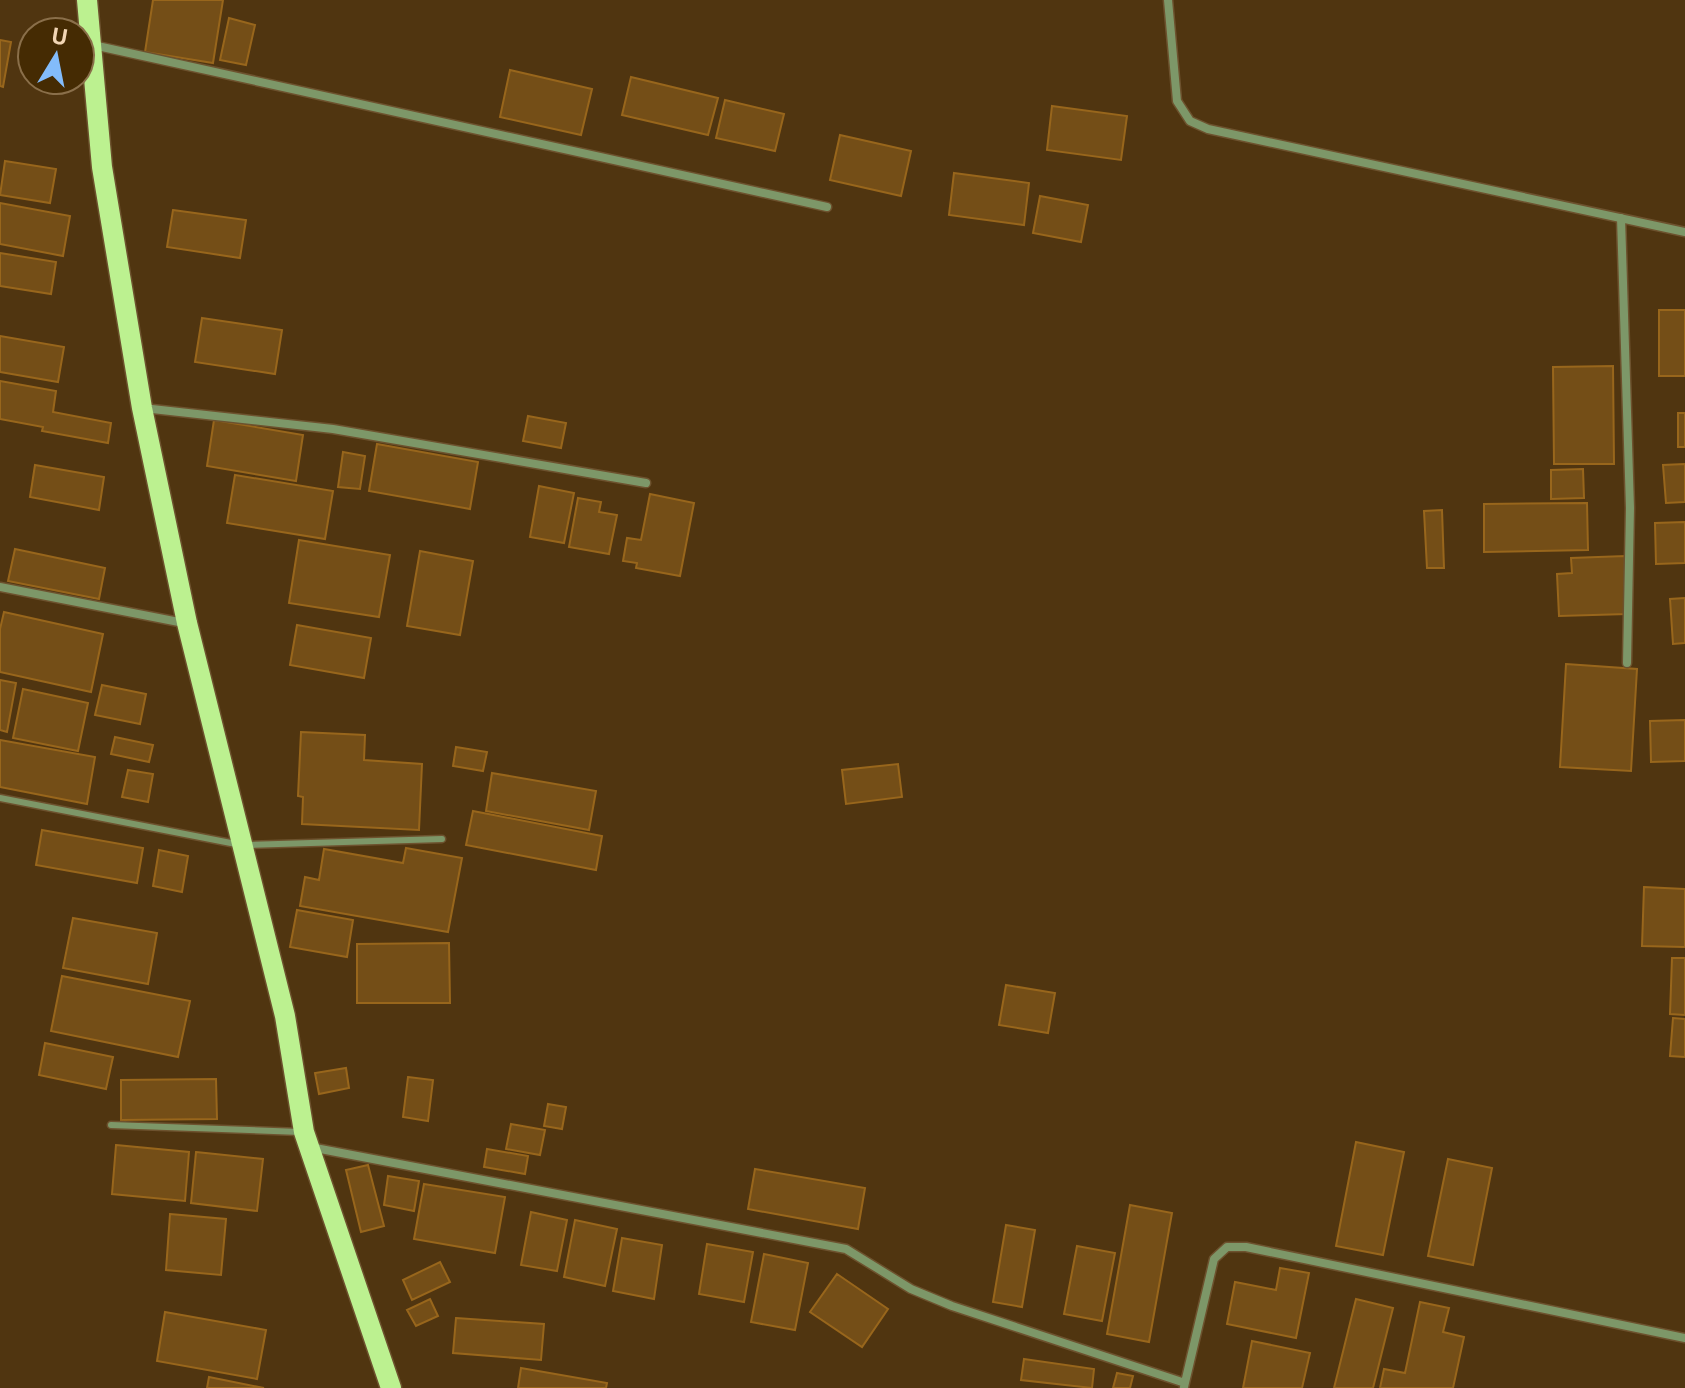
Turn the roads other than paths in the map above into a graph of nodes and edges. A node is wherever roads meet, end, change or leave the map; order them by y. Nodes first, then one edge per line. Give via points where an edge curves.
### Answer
1 (1168, 0) edge
2 (96, 46) edge
3 (96, 94) edge
4 (827, 207) dead end
5 (1621, 218) junction
6 (1685, 232) edge
7 (142, 408) junction
8 (646, 483) dead end
9 (0, 587) edge
10 (187, 623) junction
11 (1627, 663) dead end
12 (0, 798) edge
13 (442, 839) dead end
14 (241, 845) junction
15 (111, 1125) dead end
16 (306, 1139) junction
17 (1685, 1338) edge
18 (1185, 1385) edge
19 (391, 1388) edge

1 - 5 street via 1177,101 1190,121
2 - 4 street
3 - 7 main road via 102,167
5 - 6 street
5 - 11 street via 1630,508
7 - 8 street via 333,429
7 - 10 main road
9 - 10 street
10 - 14 main road
12 - 14 lane
13 - 14 lane
14 - 16 main road via 285,1016
15 - 16 lane
16 - 18 street via 846,1249 911,1289 952,1306
16 - 19 main road
17 - 18 street via 1227,1247 1214,1259

